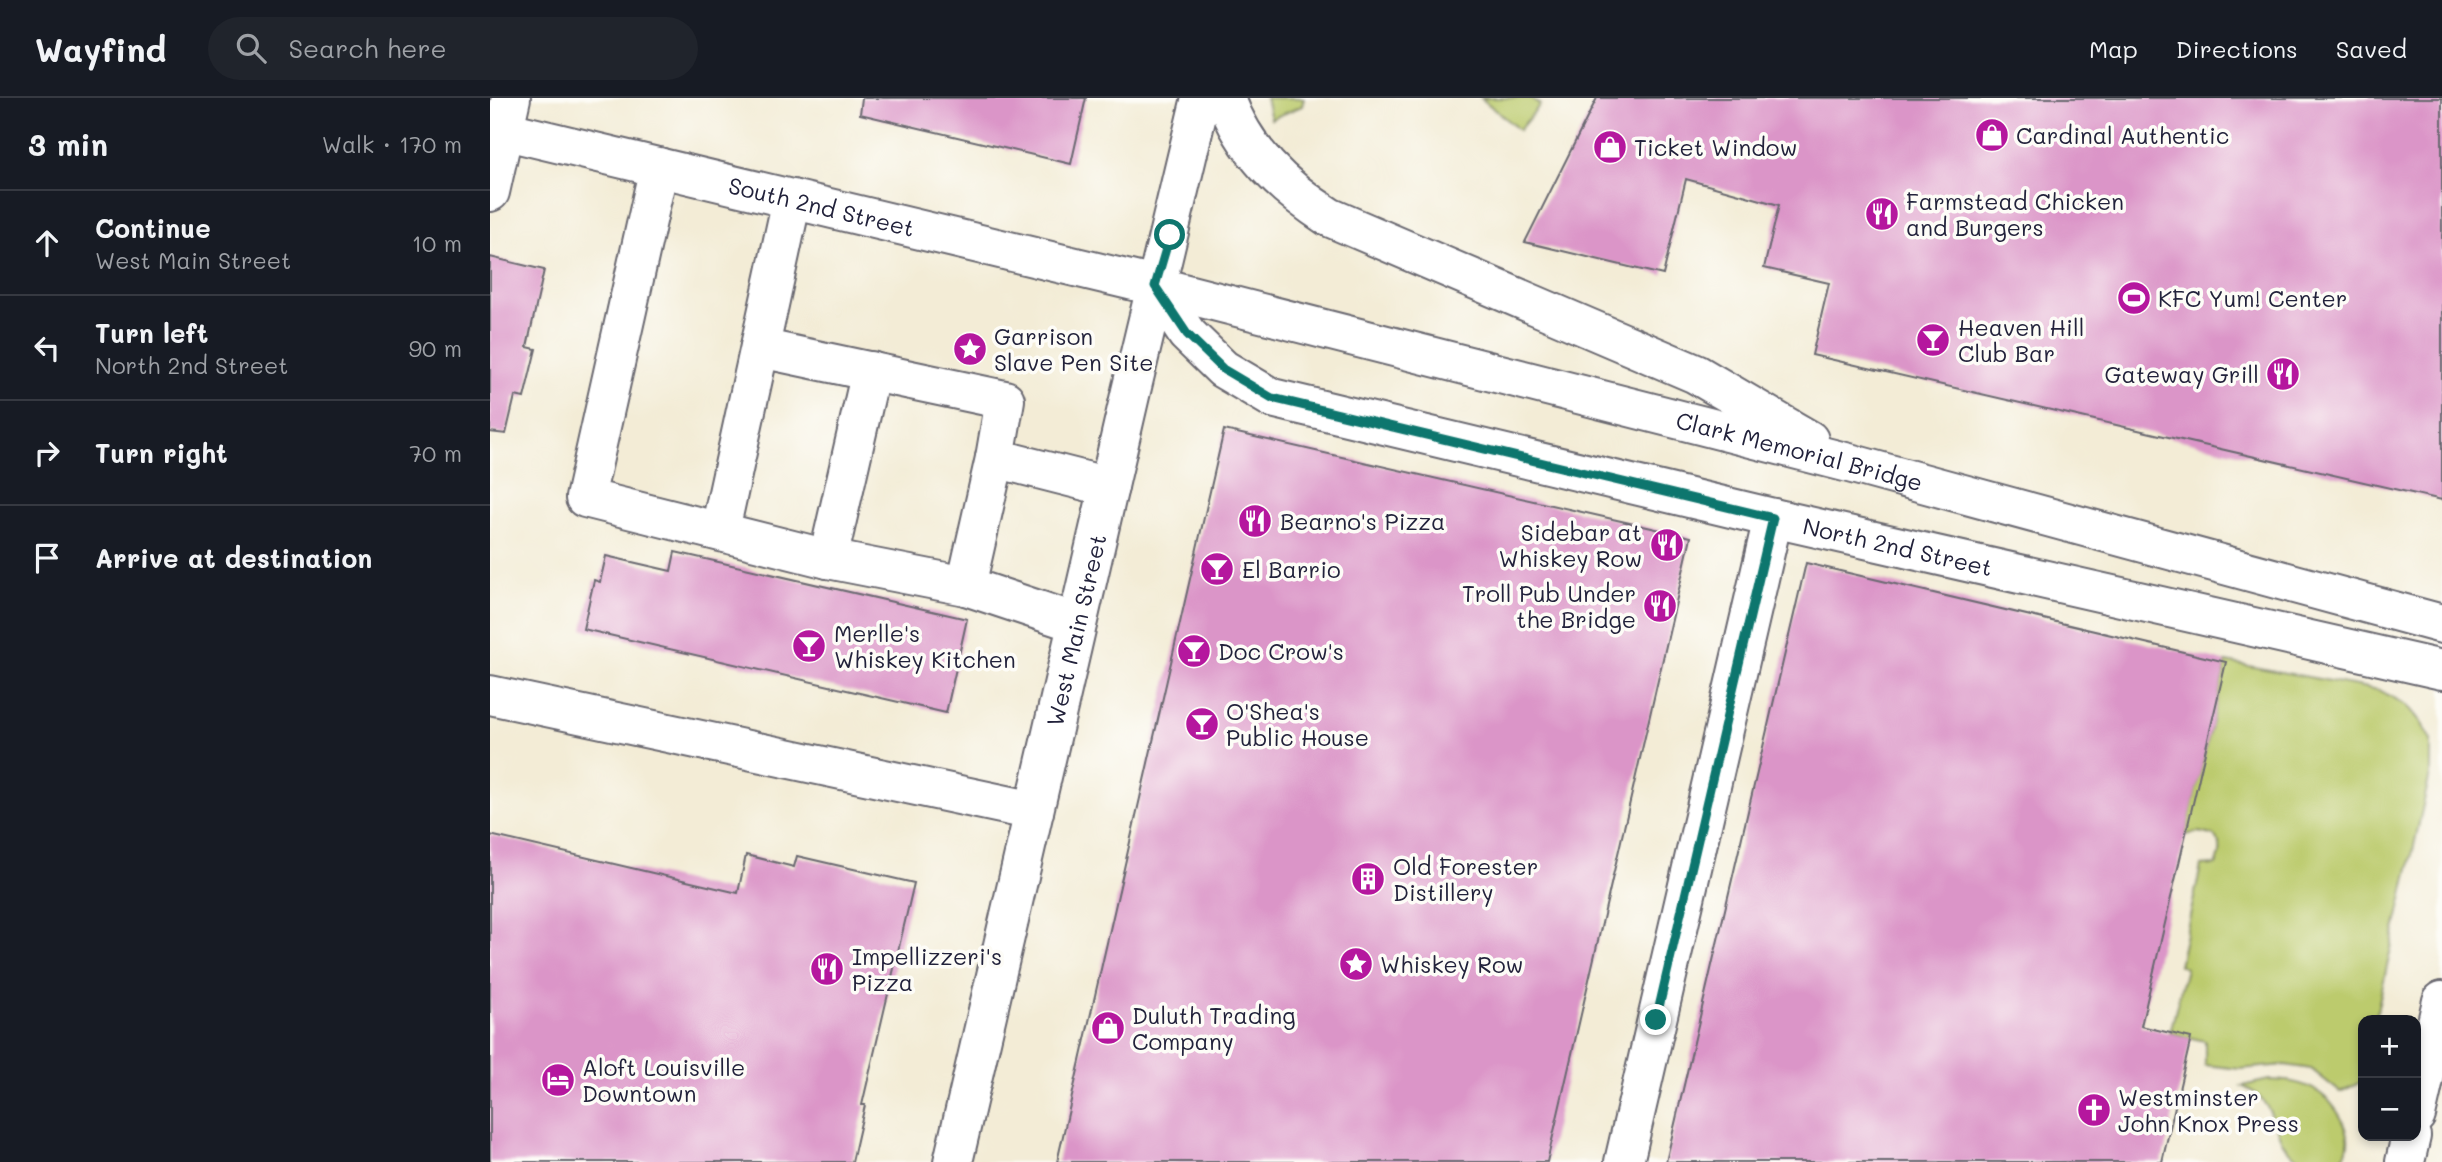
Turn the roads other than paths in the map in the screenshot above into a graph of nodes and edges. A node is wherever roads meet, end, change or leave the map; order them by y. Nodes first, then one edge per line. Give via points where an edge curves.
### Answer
1 (1201, 98) edge
2 (1226, 98) edge
3 (502, 119) edge
4 (659, 167) junction
5 (490, 192) edge
6 (792, 199) junction
7 (1155, 286) junction
8 (760, 348) junction
9 (871, 371) junction
10 (995, 458) junction
11 (1849, 463) junction
12 (1109, 486) junction
13 (1773, 518) junction
14 (720, 530) junction
15 (828, 559) junction
16 (966, 586) junction
17 (1077, 623) junction
18 (2442, 624) edge
19 (2442, 670) edge
20 (490, 695) edge
21 (1034, 811) junction
22 (2442, 1001) edge
23 (2421, 1093) edge
24 (2410, 1141) edge
25 (953, 1162) edge
26 (1623, 1162) edge
27 (2405, 1162) edge

1 - 7 main road, West Main Street
2 - 11 main road via 1246,140 1269,170 1297,196 1341,222 1696,374
3 - 4 main road, South 2nd Street
3 - 5 main road
4 - 6 main road, South 2nd Street
4 - 14 main road via 585,498
6 - 7 main road, South 2nd Street
6 - 8 main road
7 - 11 main road, Clark Memorial Bridge
7 - 12 main road, West Main Street
7 - 13 main road, North 2nd Street via 1187,334 1223,369 1272,398
8 - 9 main road
8 - 14 main road
9 - 10 main road via 1005,400
9 - 15 main road
10 - 12 main road
10 - 16 main road
11 - 18 main road, Clark Memorial Bridge
12 - 17 main road, West Main Street
13 - 19 main road, North 2nd Street
13 - 26 main road
14 - 15 main road
15 - 16 main road
16 - 17 main road
17 - 21 main road, West Main Street
20 - 21 main road
21 - 25 main road, West Main Street
22 - 23 main road
24 - 27 main road

